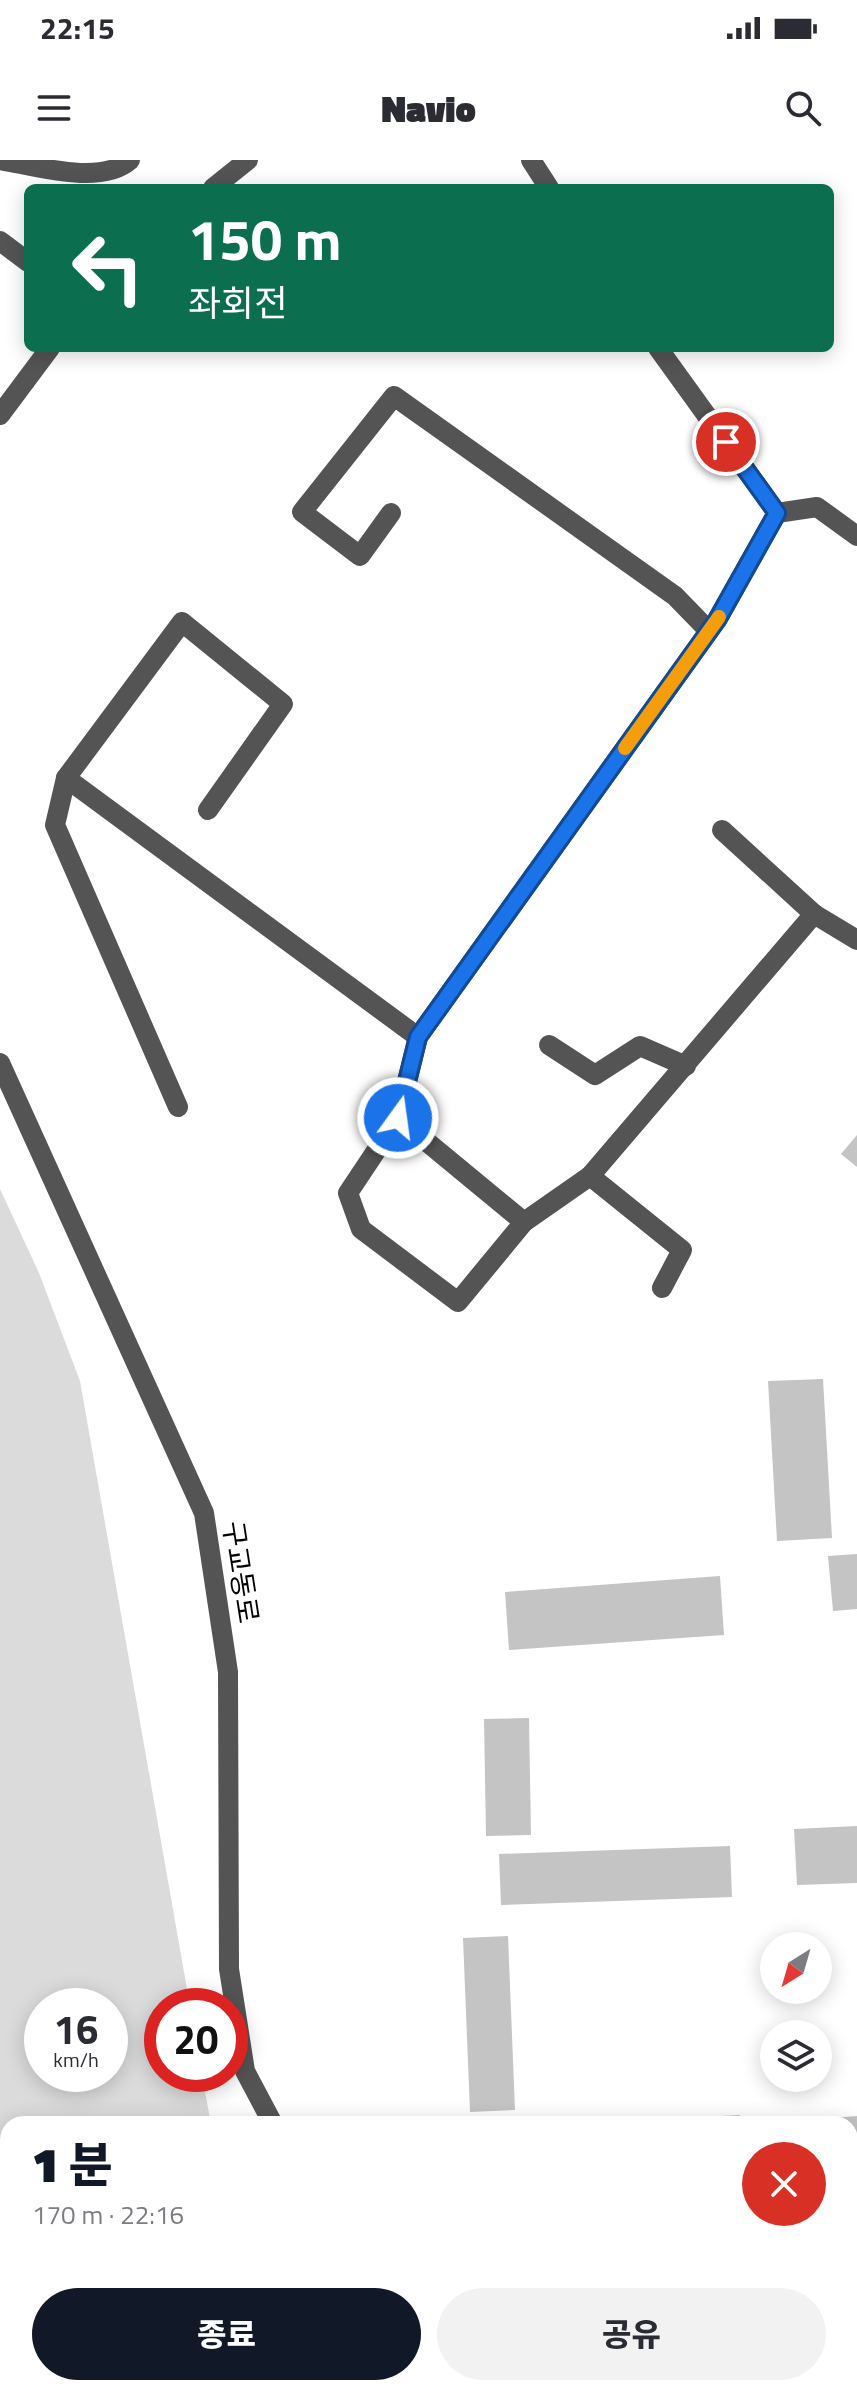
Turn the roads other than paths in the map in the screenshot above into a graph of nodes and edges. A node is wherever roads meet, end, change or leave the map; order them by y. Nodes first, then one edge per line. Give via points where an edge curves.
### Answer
1 (0, 160) edge
2 (130, 160) edge
3 (248, 160) edge
4 (531, 160) edge
5 (218, 184) edge
6 (546, 184) edge
7 (0, 241) edge
8 (24, 259) edge
9 (47, 352) edge
10 (661, 352) edge
11 (0, 415) edge
12 (391, 513) dead end
13 (777, 513) junction
14 (857, 536) edge
15 (709, 631) junction
16 (66, 778) junction
17 (208, 810) dead end
18 (722, 830) dead end
19 (814, 914) junction
20 (857, 940) edge
21 (418, 1037) junction
22 (549, 1045) dead end
23 (0, 1063) edge
24 (686, 1066) junction
25 (178, 1107) dead end
26 (398, 1118) junction
27 (590, 1176) junction
28 (524, 1222) junction
29 (662, 1288) dead end
30 (269, 2116) edge

1 - 2 street via 86,174 105,173
3 - 5 street
4 - 6 street
7 - 8 street
9 - 11 street
10 - 13 street
12 - 15 street via 360,556 302,512 394,396 675,596
13 - 14 street via 817,507
13 - 15 street
15 - 21 street
16 - 17 street via 182,622 283,704
16 - 21 street
16 - 25 street via 55,825
18 - 19 street
19 - 20 street
19 - 24 street
21 - 26 street
22 - 24 street via 595,1075 640,1046
23 - 30 street, 구교동로 via 204,1513 228,1672 229,1969 245,2071
24 - 27 street
26 - 28 street
26 - 28 street via 348,1193 361,1229 458,1302
27 - 28 street
27 - 29 street via 682,1250

